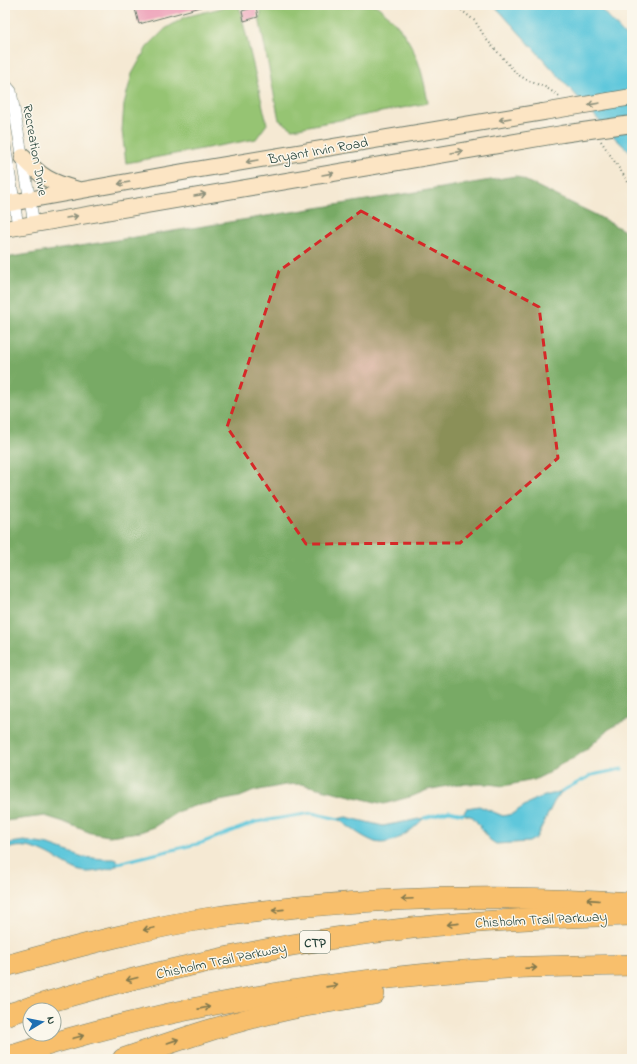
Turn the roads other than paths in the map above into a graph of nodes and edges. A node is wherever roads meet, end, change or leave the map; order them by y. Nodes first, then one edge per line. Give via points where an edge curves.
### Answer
1 (5, 84) edge
2 (632, 97) edge
3 (632, 124) edge
4 (5, 145) edge
5 (23, 156) junction
6 (81, 191) junction
7 (16, 202) edge
8 (19, 226) edge
9 (632, 903) edge
10 (632, 915) edge
11 (632, 965) edge
12 (5, 966) edge
13 (507, 968) junction
14 (5, 1015) edge
15 (5, 1058) edge
16 (123, 1059) edge

1 - 5 street, Recreation Drive via 11,91
2 -> 6 main road, Bryant Irvin Road, bridge
8 -> 3 main road, Bryant Irvin Road, bridge
4 - 7 street, Recreation Drive
5 - 6 main road via 44,177
5 - 7 street, Recreation Drive
6 - 7 main road, Bryant Irvin Road
7 - 8 street, Recreation Drive
7 - 8 street, Recreation Drive
9 -> 12 highway via 568,898 468,897 332,904 234,914 169,925
10 -> 14 highway, Chisholm Trail Parkway / CTP via 521,919 410,928 296,945 204,962 117,983
13 -> 11 highway
15 -> 13 highway via 148,1019 233,1002 370,980
16 -> 13 highway via 186,1037 289,1009

